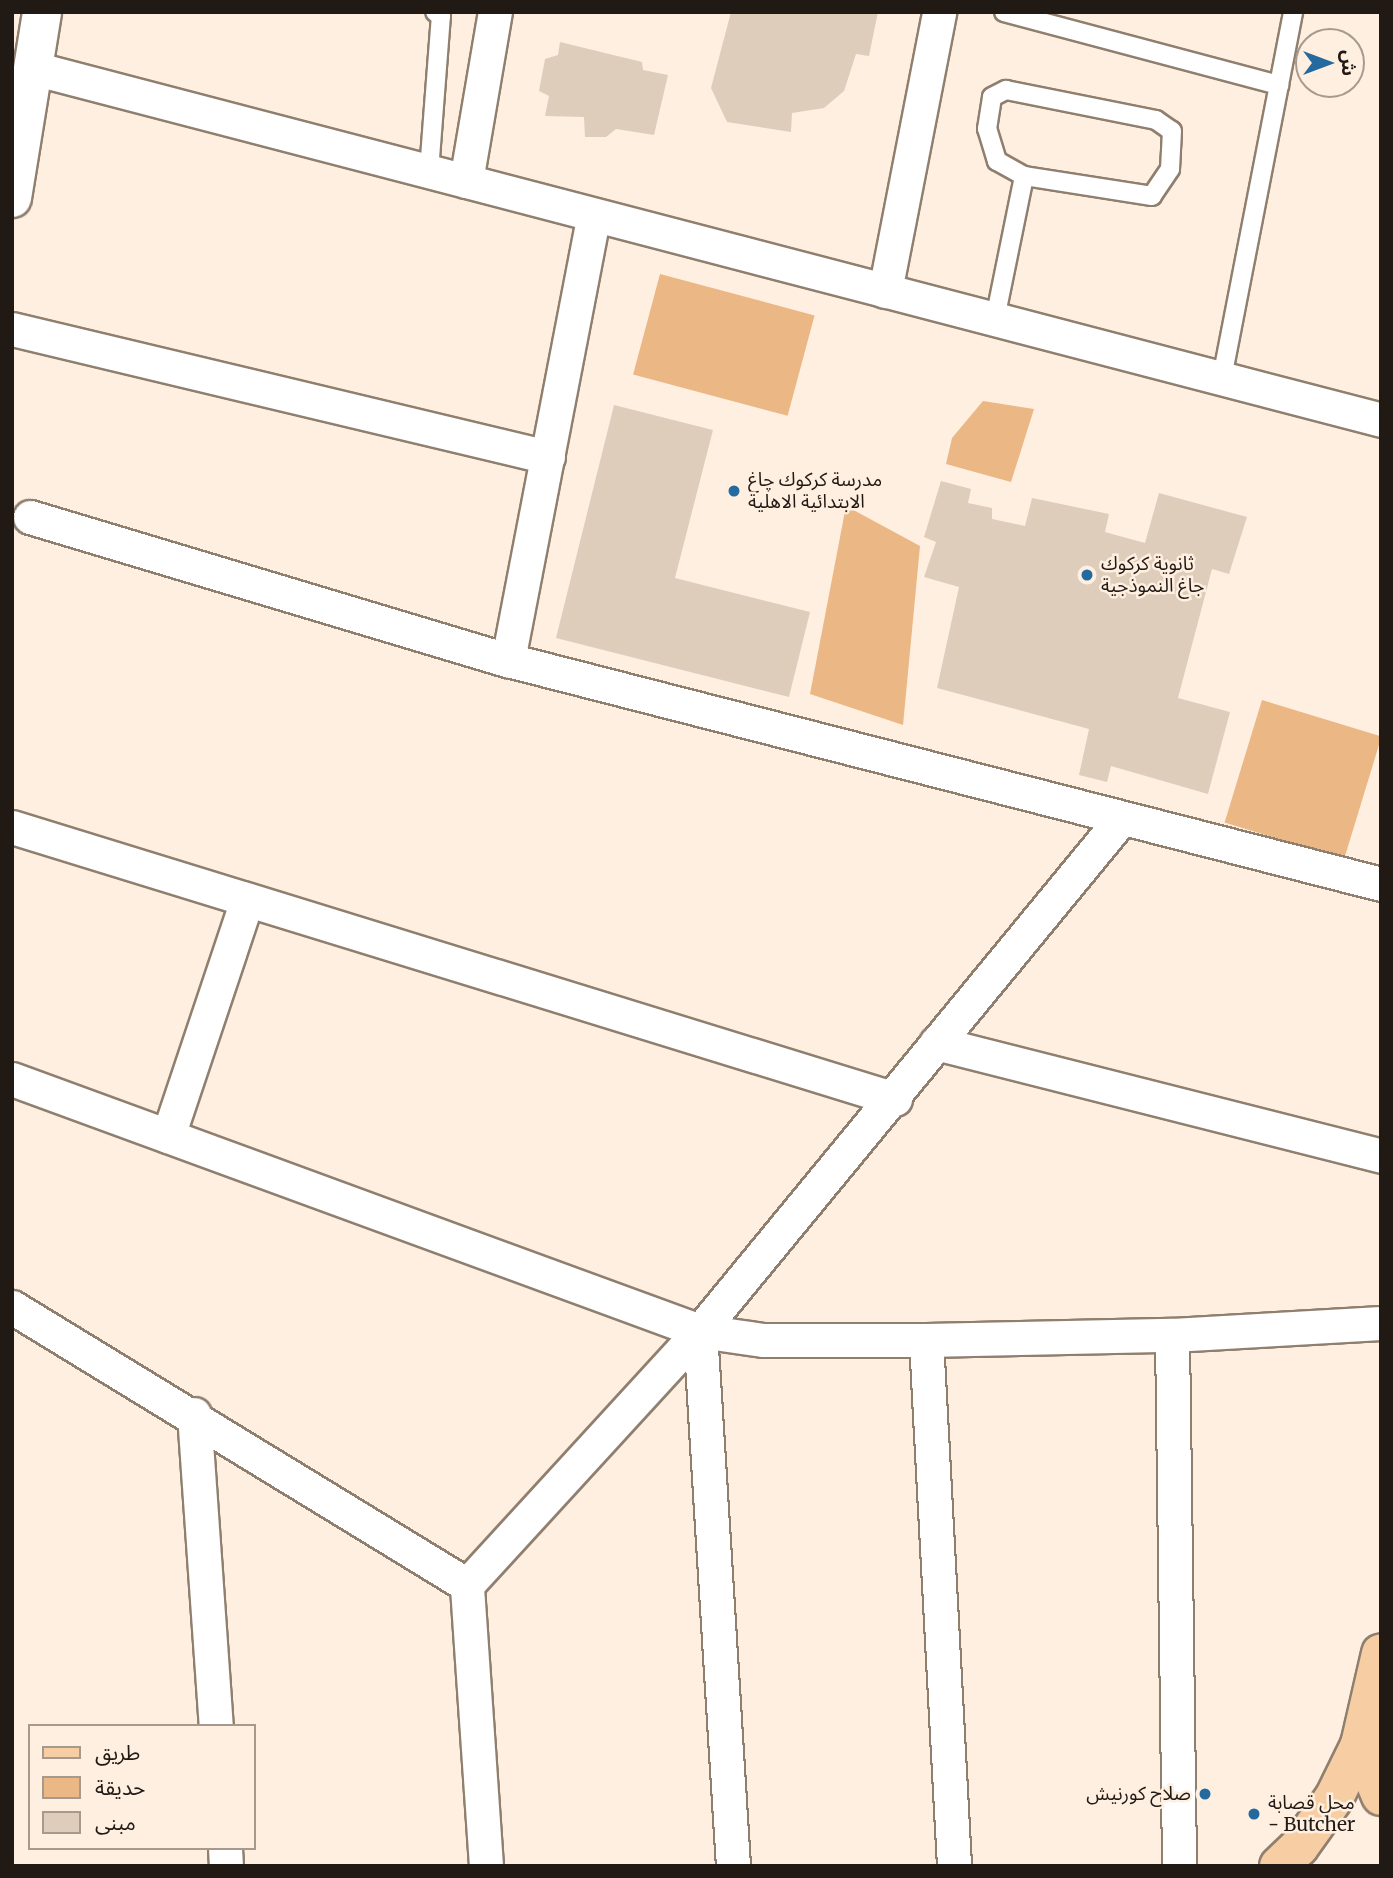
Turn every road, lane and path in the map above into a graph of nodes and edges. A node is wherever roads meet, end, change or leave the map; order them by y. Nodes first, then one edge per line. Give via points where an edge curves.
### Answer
1 (43, 12) edge
2 (435, 12) edge
3 (495, 12) edge
4 (939, 12) edge
5 (1004, 12) edge
6 (1293, 12) edge
7 (33, 68) junction
8 (1279, 85) junction
9 (429, 171) junction
10 (1024, 176) junction
11 (466, 181) junction
12 (12, 198) edge
13 (594, 215) junction
14 (885, 290) junction
15 (995, 319) junction
16 (12, 329) edge
17 (1222, 379) junction
18 (1381, 420) edge
19 (548, 457) junction
20 (18, 514) edge
21 (508, 660) junction
22 (1121, 818) junction
23 (12, 828) edge
24 (1381, 884) edge
25 (247, 900) junction
26 (936, 1044) junction
27 (12, 1079) edge
28 (895, 1099) junction
29 (168, 1136) junction
30 (1381, 1156) edge
31 (12, 1307) edge
32 (1381, 1322) edge
33 (700, 1331) junction
34 (1171, 1335) junction
35 (926, 1339) junction
36 (194, 1414) junction
37 (467, 1585) junction
38 (1381, 1653) edge
39 (216, 1724) edge
40 (1360, 1745) junction
41 (1381, 1796) edge
42 (486, 1866) edge
43 (733, 1866) edge
44 (954, 1866) edge
45 (1180, 1866) edge
46 (1279, 1866) edge

1 - 7 main road
2 - 9 lane via 441,16
3 - 11 street
4 - 14 street
5 - 8 lane
6 - 8 lane
7 - 9 street
7 - 12 main road
8 - 17 lane
9 - 11 street
10 - 10 lane via 1152,195 1170,169 1172,131 1156,120 1006,90 992,97 987,129 997,162
10 - 15 lane
11 - 13 street
13 - 14 street
13 - 19 street
14 - 15 street
15 - 17 street
16 - 19 street
17 - 18 street
19 - 21 street
20 - 21 street
21 - 22 street
22 - 24 street
22 - 26 street
23 - 25 street
25 - 28 street
25 - 29 street
26 - 28 street
26 - 30 street
27 - 29 street
28 - 33 street
29 - 33 street
31 - 36 street
32 - 34 street
33 - 35 street via 763,1340
33 - 37 street
33 - 43 street
34 - 35 street
34 - 45 street
35 - 44 street
36 - 37 street
36 - 39 street
37 - 42 street
38 - 40 main road
40 - 41 main road
40 - 46 main road via 1334,1798

